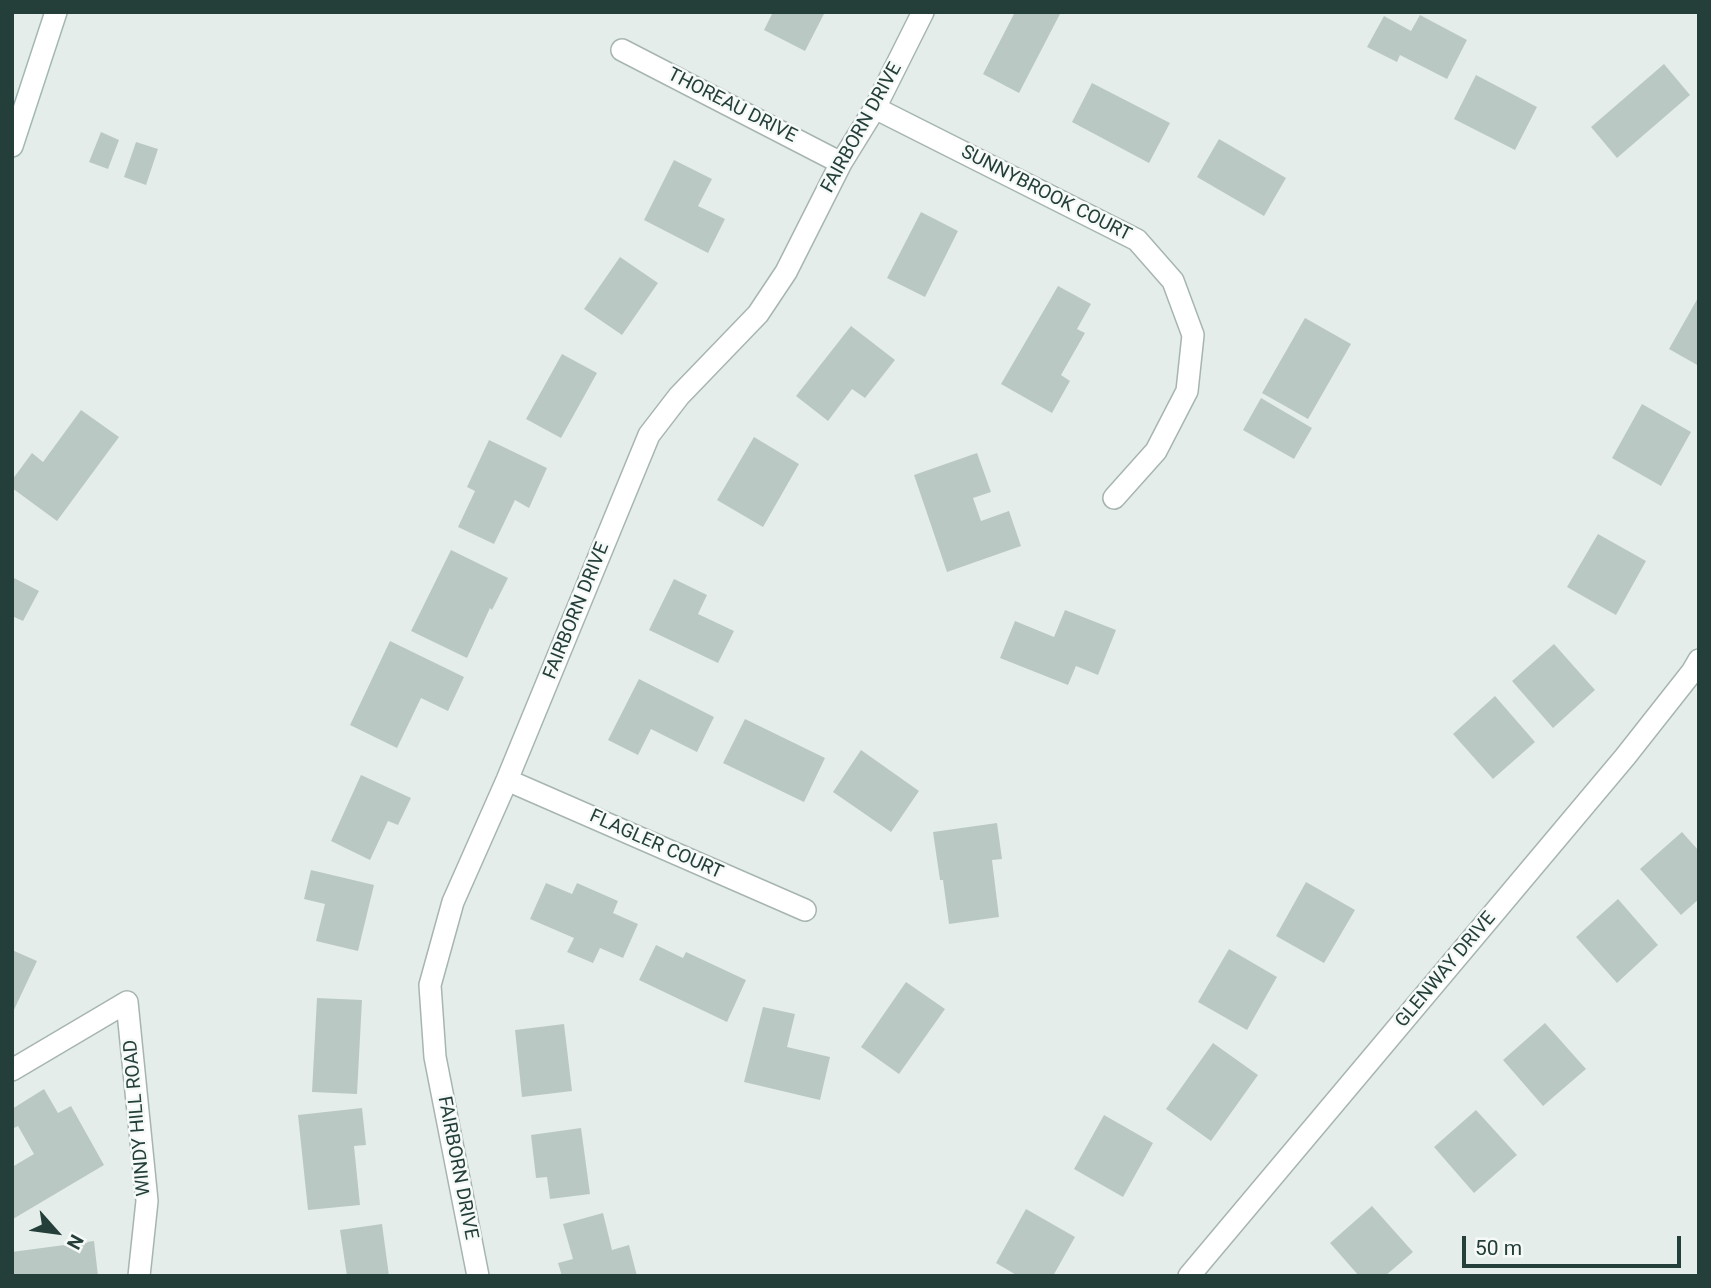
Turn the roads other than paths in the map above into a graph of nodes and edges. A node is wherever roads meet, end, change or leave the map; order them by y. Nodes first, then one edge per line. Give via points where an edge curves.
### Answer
1 (56, 12) edge
2 (923, 12) edge
3 (622, 50) dead end
4 (875, 108) junction
5 (12, 146) edge
6 (841, 163) junction
7 (1114, 498) dead end
8 (1699, 660) edge
9 (507, 780) junction
10 (805, 910) dead end
11 (12, 1070) edge
12 (139, 1276) edge
13 (478, 1276) edge
14 (1189, 1276) edge

1 - 5 street
2 - 4 street, FAIRBORN DRIVE
3 - 6 street, THOREAU DRIVE
4 - 6 street, FAIRBORN DRIVE
4 - 7 street, SUNNYBROOK COURT via 1137,240 1173,281 1193,335 1187,391 1156,451
6 - 9 street, FAIRBORN DRIVE via 786,272 758,314 679,396 649,435
8 - 14 street, GLENWAY DRIVE via 1625,757
9 - 10 street, FLAGLER COURT
9 - 13 street, FAIRBORN DRIVE via 453,902 430,985 435,1057
11 - 12 street, WINDY HILL ROAD via 127,1002 147,1201

